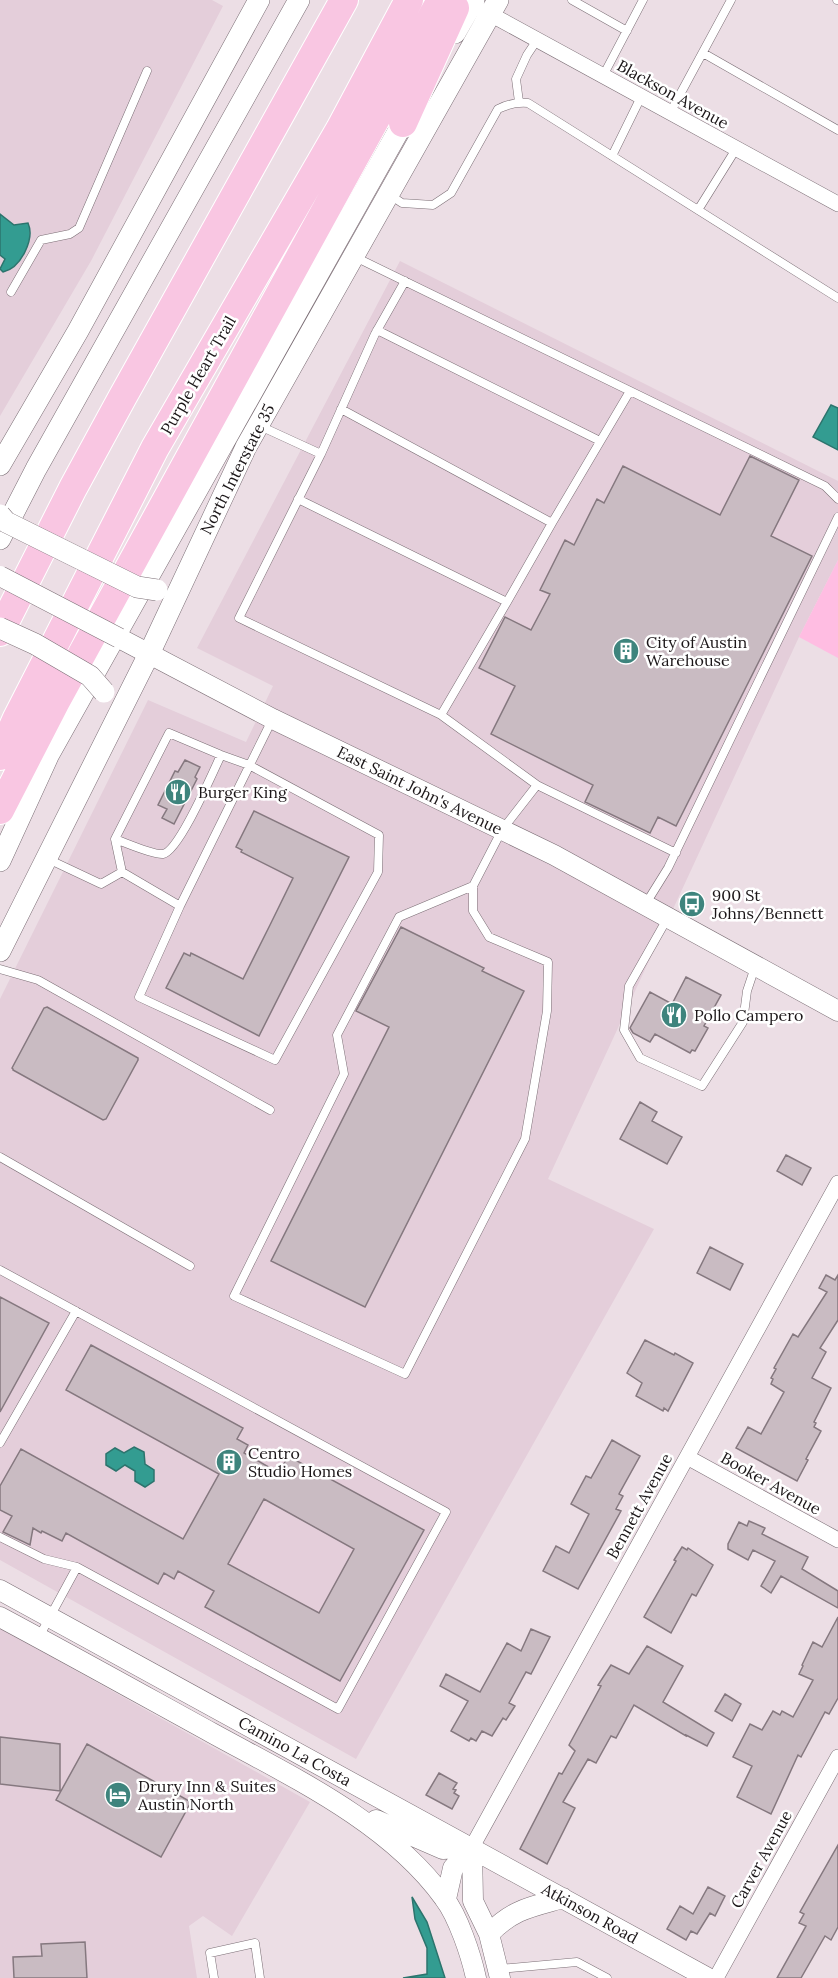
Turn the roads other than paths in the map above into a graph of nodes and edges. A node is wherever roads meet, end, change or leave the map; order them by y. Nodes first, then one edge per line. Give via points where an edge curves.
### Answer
1 (258, 0) edge
2 (299, 0) edge
3 (344, 0) edge
4 (409, 0) edge
5 (441, 0) edge
6 (459, 0) edge
7 (474, 0) edge
8 (572, 0) edge
9 (643, 0) edge
10 (731, 0) edge
11 (494, 7) edge
12 (627, 31) junction
13 (537, 40) junction
14 (703, 52) junction
15 (147, 71) dead end
16 (603, 76) junction
17 (641, 97) junction
18 (519, 102) junction
19 (670, 113) junction
20 (389, 120) junction
21 (838, 130) edge
22 (736, 149) junction
23 (612, 156) junction
24 (389, 194) junction
25 (838, 204) edge
26 (698, 210) junction
27 (353, 257) junction
28 (405, 281) junction
29 (11, 292) dead end
30 (838, 298) edge
31 (377, 330) junction
32 (630, 391) junction
33 (341, 409) junction
34 (259, 425) junction
35 (600, 441) junction
36 (321, 454) junction
37 (0, 465) edge
38 (298, 499) junction
39 (838, 499) edge
40 (0, 515) edge
41 (838, 517) edge
42 (552, 523) junction
43 (0, 539) edge
44 (0, 576) edge
45 (182, 581) junction
46 (507, 602) junction
47 (0, 630) edge
48 (149, 654) junction
49 (441, 715) junction
50 (273, 719) junction
51 (110, 730) junction
52 (221, 755) junction
53 (0, 756) edge
54 (249, 765) junction
55 (537, 785) junction
56 (0, 810) edge
57 (502, 830) junction
58 (115, 839) junction
59 (676, 853) junction
60 (46, 858) junction
61 (0, 861) edge
62 (122, 872) junction
63 (473, 886) junction
64 (645, 905) junction
65 (180, 906) junction
66 (668, 917) junction
67 (0, 951) edge
68 (756, 966) junction
69 (0, 969) edge
70 (838, 1011) edge
71 (270, 1110) dead end
72 (0, 1157) edge
73 (838, 1183) edge
74 (190, 1266) dead end
75 (0, 1270) edge
76 (76, 1311) junction
77 (0, 1443) edge
78 (687, 1457) junction
79 (0, 1537) edge
80 (838, 1540) edge
81 (77, 1568) junction
82 (0, 1590) edge
83 (0, 1617) edge
84 (50, 1617) junction
85 (38, 1638) junction
86 (838, 1757) edge
87 (325, 1794) junction
88 (472, 1847) junction
89 (563, 1898) junction
90 (446, 1899) junction
91 (489, 1934) junction
92 (499, 1974) edge
93 (475, 1977) edge
94 (214, 1978) edge
95 (260, 1978) edge
96 (607, 1978) edge
97 (708, 1978) edge
98 (716, 1978) edge

1 - 37 main road via 78,331
2 - 43 main road
3 - 47 highway via 122,398
4 - 53 highway, Purple Heart Trail via 340,129 155,448
5 - 20 highway
6 - 20 highway
7 - 20 main road
8 - 12 lane
9 - 12 lane
10 - 14 lane
11 - 13 street, Blackson Avenue
11 - 24 main road, North Interstate 35
12 - 16 lane
13 - 16 street, Blackson Avenue
13 - 18 lane via 516,79
14 - 19 lane
14 - 21 lane
15 - 29 lane via 79,228 70,234 41,240
16 - 17 street, Blackson Avenue
17 - 19 street, Blackson Avenue
17 - 23 lane
18 - 23 lane via 528,103
18 - 24 lane via 498,109 451,193 433,205 402,203
19 - 22 street, Blackson Avenue
20 - 56 highway via 55,703
20 - 61 main road via 49,754
22 - 25 street, Blackson Avenue
22 - 26 lane
23 - 26 lane
24 - 27 main road, North Interstate 35
26 - 30 lane
27 - 28 lane
27 - 34 main road, North Interstate 35
28 - 31 lane
28 - 32 lane
31 - 33 lane
31 - 35 lane
32 - 35 lane
32 - 39 lane via 825,486
33 - 36 lane
33 - 42 lane
34 - 36 lane
34 - 45 main road, North Interstate 35
35 - 42 lane
36 - 38 lane
38 - 46 lane
38 - 49 lane via 239,618
40 - 45 main road, bridge via 6,522 137,587 157,590
41 - 59 lane
42 - 46 lane
44 - 48 street, East Saint John's Avenue, bridge
45 - 48 main road, North Interstate 35
46 - 49 lane
47 - 51 main road, bridge via 90,675 104,692
48 - 50 street, East Saint John's Avenue
48 - 51 main road, North Interstate 35
49 - 55 lane
50 - 54 lane
50 - 57 street, East Saint John's Avenue
51 - 60 main road, North Interstate 35
52 - 54 lane
52 - 58 lane via 177,843 169,851 156,853
52 - 58 lane via 169,733
54 - 65 lane
54 - 65 lane via 379,835 378,872 275,1060 139,997
55 - 57 lane
55 - 59 lane
57 - 63 lane
57 - 64 street, East Saint John's Avenue
58 - 62 lane
59 - 64 lane
60 - 62 lane via 101,884
60 - 67 main road, North Interstate 35
62 - 65 lane
63 - 63 lane via 399,917 337,1035 344,1074 234,1296 405,1374 525,1139 547,1011 548,962 489,937 473,911
64 - 66 street, East Saint John's Avenue
66 - 68 street, East Saint John's Avenue
66 - 68 lane via 629,986 624,1030 640,1058 702,1086 742,1022
68 - 70 street, East Saint John's Avenue
69 - 71 lane via 38,981
72 - 74 lane
73 - 78 street, Bennett Avenue
75 - 76 lane
76 - 77 lane
76 - 81 lane via 446,1512 338,1709
78 - 80 street, Booker Avenue
78 - 88 street, Bennett Avenue
79 - 81 lane via 44,1559
81 - 84 lane
82 - 84 street, Camino La Costa
83 - 85 street, Camino La Costa
84 - 85 lane
84 - 88 street, Camino La Costa
85 - 87 street, Camino La Costa
86 - 98 street, Carver Avenue
87 - 88 street via 443,1850
87 - 90 street, Camino La Costa via 393,1844
88 - 89 street, Atkinson Road
88 - 90 street via 453,1868
88 - 91 street via 473,1901
89 - 91 street via 520,1910
89 - 97 street, Atkinson Road
90 - 93 street, Camino La Costa via 465,1940
91 - 92 street
92 - 93 street
92 - 96 lane via 578,1962
94 - 95 lane via 210,1953 255,1943

